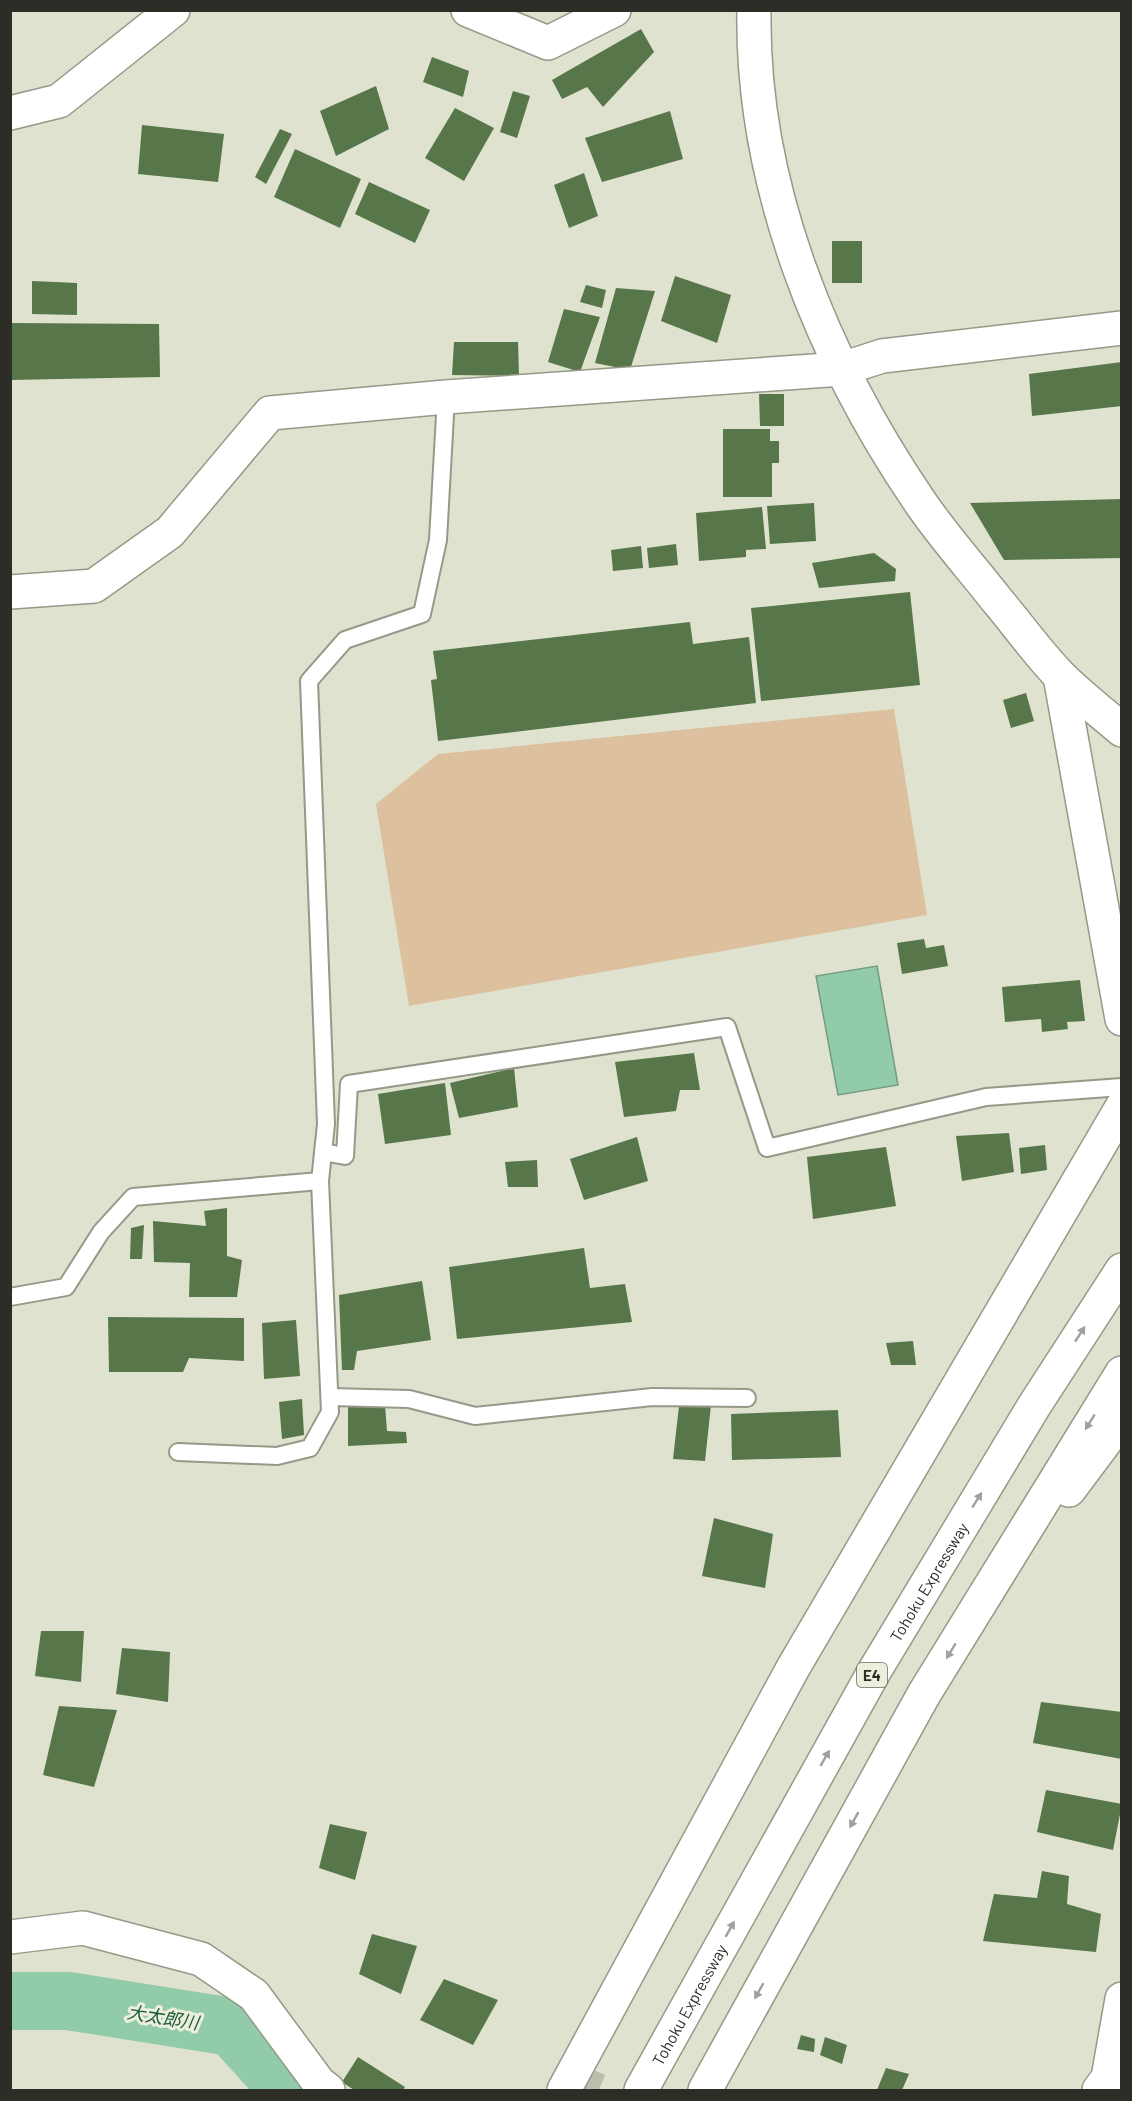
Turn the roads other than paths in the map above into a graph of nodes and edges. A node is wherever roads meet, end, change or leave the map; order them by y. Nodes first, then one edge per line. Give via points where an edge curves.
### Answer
1 (173, 10) edge
2 (468, 10) edge
3 (614, 10) edge
4 (754, 10) edge
5 (10, 113) edge
6 (1122, 328) edge
7 (842, 369) junction
8 (446, 397) junction
9 (10, 592) edge
10 (1060, 676) junction
11 (1122, 730) edge
12 (1122, 1019) edge
13 (1122, 1087) edge
14 (1122, 1107) edge
15 (323, 1152) junction
16 (320, 1181) junction
17 (1122, 1270) edge
18 (10, 1297) edge
19 (1122, 1373) edge
20 (330, 1397) junction
21 (747, 1398) dead end
22 (1122, 1419) edge
23 (178, 1452) dead end
24 (981, 1601) junction
25 (10, 1937) edge
26 (1122, 1999) edge
27 (1110, 2082) edge
28 (566, 2086) edge
29 (328, 2091) edge
30 (641, 2091) edge
31 (705, 2091) edge

1 - 5 main road via 59,101
2 - 3 main road via 548,43
4 - 7 main road via 753,54 788,238
6 - 7 main road via 882,356
7 - 8 main road
7 - 10 main road via 921,504
8 - 9 main road via 270,413 170,532 94,586
8 - 15 lane via 438,540 422,614 345,640 309,681 326,1124
10 - 11 main road
10 - 12 main road
13 - 15 lane via 986,1098 767,1148 727,1027 349,1084 345,1156
14 - 28 main road via 793,1668
15 - 16 lane
16 - 18 lane via 133,1197 101,1232 66,1287
16 - 20 lane
30 -> 17 main road, Tohoku Expressway / E4 via 891,1642
19 -> 24 main road
20 - 21 lane via 409,1399 475,1416 652,1397
20 - 23 lane via 330,1412 310,1448 277,1456
22 - 24 main road
24 -> 31 main road via 913,1714
25 - 29 main road via 83,1928 201,1959 254,1995
26 - 27 main road

